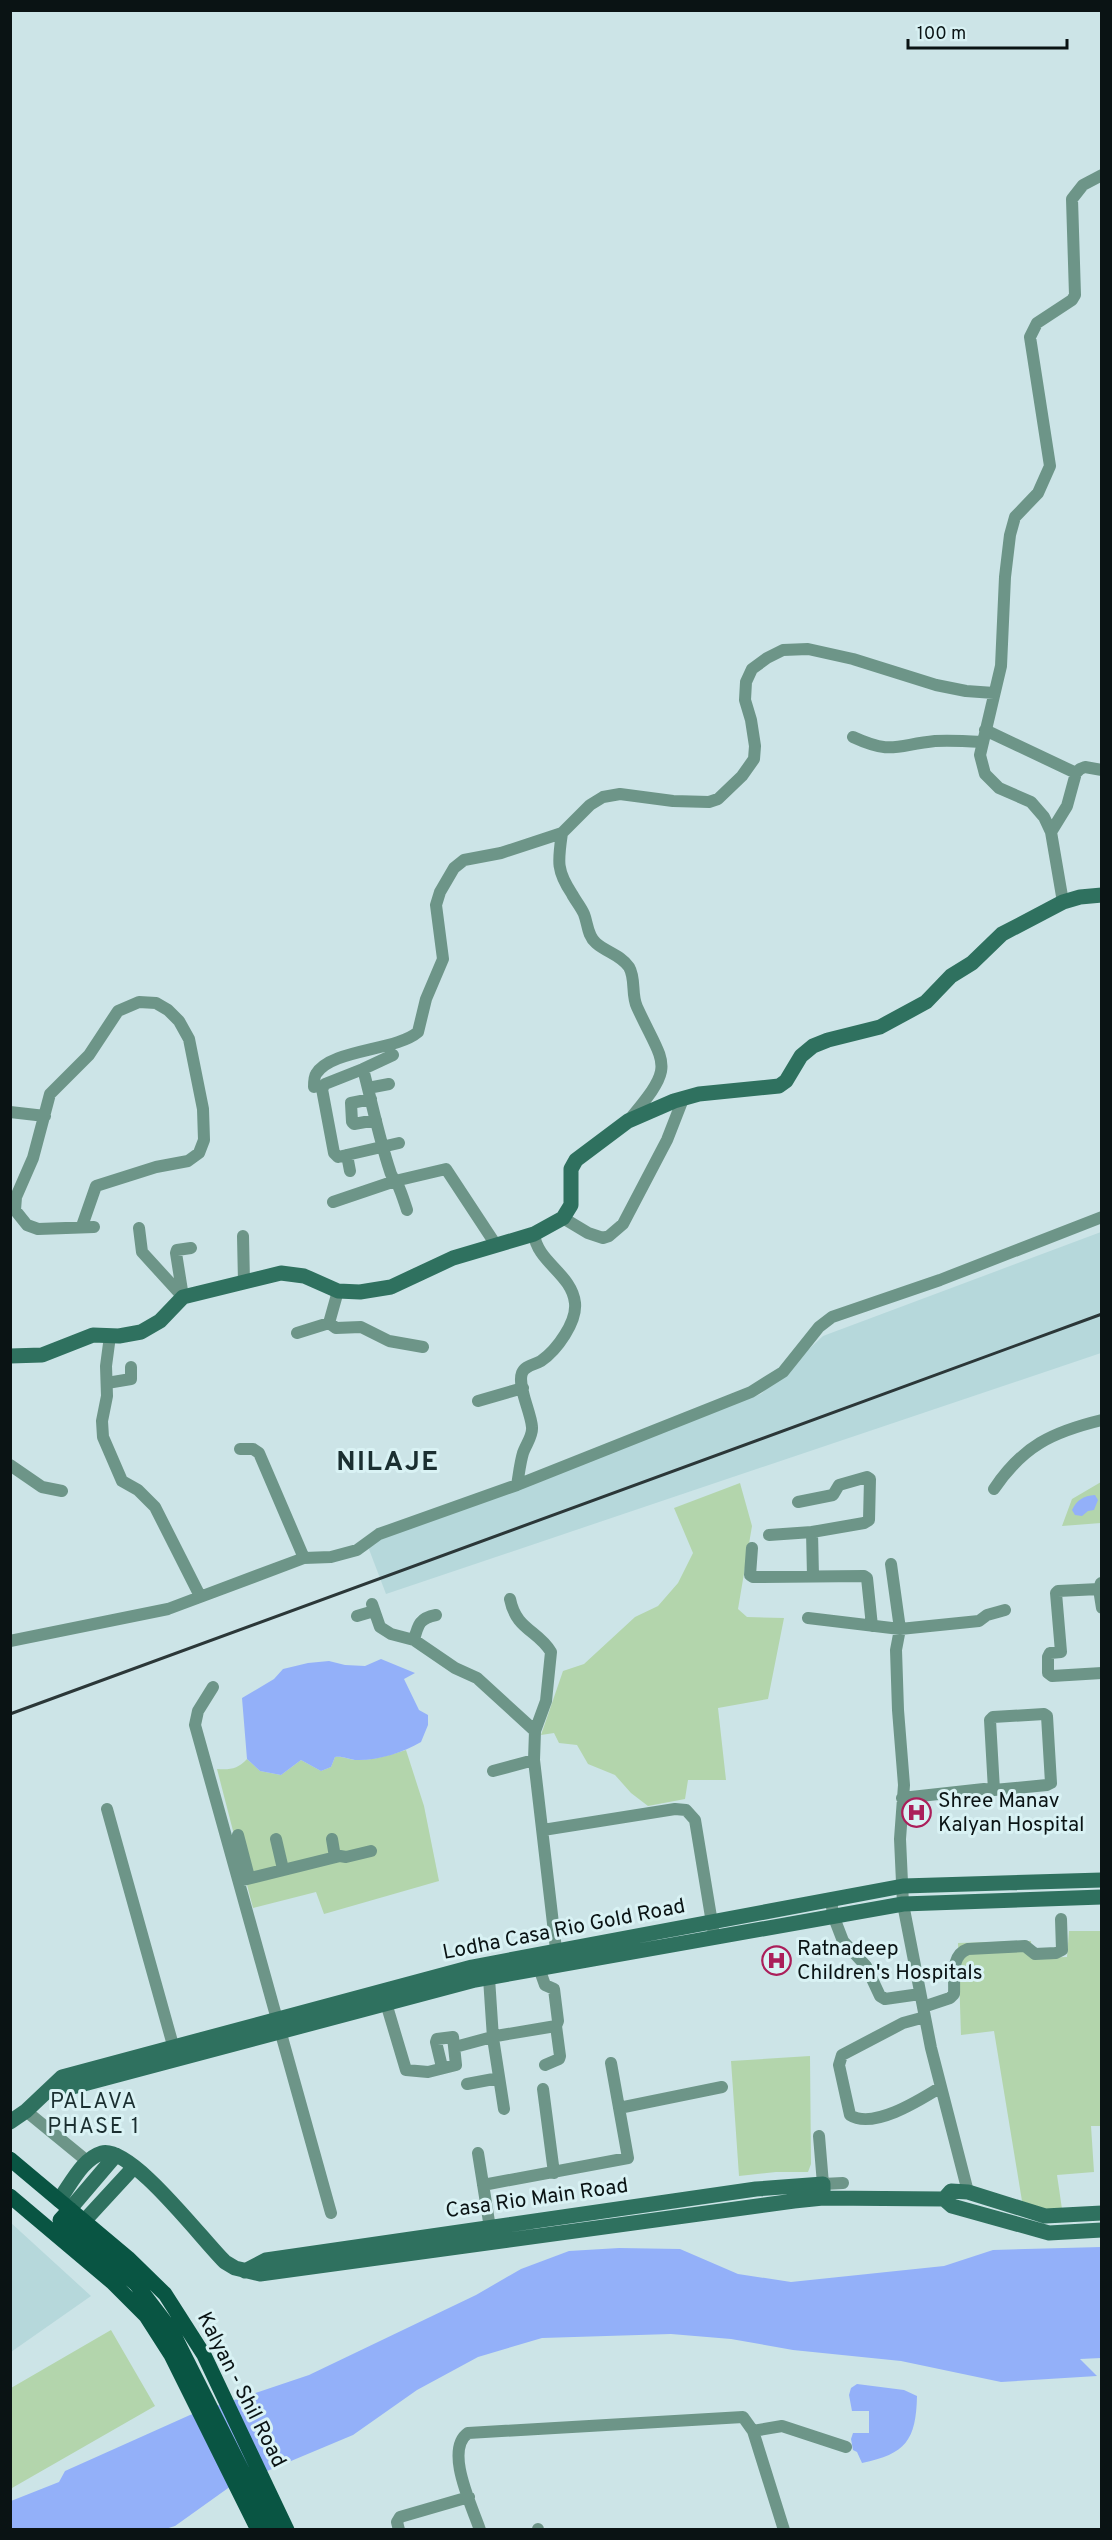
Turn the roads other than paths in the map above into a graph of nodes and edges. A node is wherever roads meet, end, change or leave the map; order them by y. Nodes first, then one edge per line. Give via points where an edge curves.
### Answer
1 (1101, 175) edge
2 (994, 693) junction
3 (983, 736) junction
4 (853, 737) dead end
5 (1101, 770) edge
6 (1076, 773) junction
7 (1051, 832) junction
8 (562, 833) junction
9 (1101, 895) edge
10 (1063, 902) junction
11 (393, 1055) dead end
12 (363, 1069) junction
13 (389, 1084) dead end
14 (314, 1087) dead end
15 (369, 1094) junction
16 (683, 1099) junction
17 (10, 1112) edge
18 (45, 1116) junction
19 (376, 1120) junction
20 (628, 1121) junction
21 (399, 1143) dead end
22 (384, 1147) junction
23 (347, 1155) junction
24 (350, 1171) dead end
25 (420, 1182) dead end
26 (397, 1185) junction
27 (333, 1202) dead end
28 (407, 1210) dead end
29 (1101, 1217) edge
30 (563, 1218) junction
31 (139, 1228) dead end
32 (534, 1233) junction
33 (243, 1236) dead end
34 (496, 1245) junction
35 (191, 1248) dead end
36 (244, 1282) junction
37 (338, 1291) junction
38 (183, 1297) junction
39 (328, 1323) junction
40 (297, 1333) dead end
41 (111, 1336) junction
42 (423, 1347) dead end
43 (10, 1356) edge
44 (131, 1367) dead end
45 (107, 1383) junction
46 (523, 1388) junction
47 (478, 1401) dead end
48 (1101, 1420) edge
49 (240, 1449) dead end
50 (10, 1465) edge
51 (517, 1485) junction
52 (994, 1489) dead end
53 (62, 1491) dead end
54 (798, 1502) dead end
55 (812, 1532) junction
56 (769, 1535) dead end
57 (752, 1548) dead end
58 (304, 1558) junction
59 (891, 1564) dead end
60 (813, 1576) junction
61 (1100, 1585) edge
62 (200, 1596) junction
63 (510, 1599) dead end
64 (1101, 1608) edge
65 (1005, 1610) dead end
66 (436, 1615) dead end
67 (357, 1616) dead end
68 (808, 1618) dead end
69 (872, 1626) junction
70 (900, 1629) junction
71 (414, 1640) junction
72 (10, 1641) edge
73 (1101, 1673) edge
74 (213, 1687) dead end
75 (535, 1731) junction
76 (534, 1760) junction
77 (493, 1771) dead end
78 (994, 1790) junction
79 (902, 1798) junction
80 (107, 1809) dead end
81 (543, 1830) junction
82 (238, 1835) dead end
83 (276, 1839) dead end
84 (332, 1839) dead end
85 (371, 1851) dead end
86 (335, 1857) junction
87 (283, 1869) junction
88 (244, 1879) junction
89 (1101, 1880) edge
90 (903, 1886) junction
91 (1101, 1897) edge
92 (831, 1899) junction
93 (903, 1904) junction
94 (833, 1915) junction
95 (1061, 1919) dead end
96 (713, 1929) junction
97 (557, 1958) junction
98 (539, 1968) junction
99 (489, 1978) junction
100 (920, 1994) junction
101 (386, 2003) junction
102 (924, 2012) junction
103 (278, 2026) junction
104 (556, 2026) junction
105 (493, 2038) junction
106 (455, 2048) junction
107 (175, 2053) junction
108 (611, 2063) dead end
109 (545, 2065) dead end
110 (442, 2067) junction
111 (499, 2078) junction
112 (467, 2084) dead end
113 (722, 2087) dead end
114 (941, 2087) junction
115 (543, 2089) dead end
116 (619, 2108) junction
117 (504, 2109) dead end
118 (26, 2110) junction
119 (10, 2122) edge
120 (819, 2136) dead end
121 (478, 2152) dead end
122 (116, 2155) junction
123 (10, 2159) edge
124 (87, 2161) junction
125 (134, 2167) junction
126 (554, 2173) junction
127 (843, 2183) dead end
128 (483, 2185) junction
129 (823, 2191) junction
130 (968, 2192) junction
131 (10, 2196) edge
132 (944, 2199) junction
133 (681, 2200) junction
134 (63, 2210) junction
135 (331, 2213) dead end
136 (1101, 2213) edge
137 (683, 2217) junction
138 (86, 2221) junction
139 (490, 2228) junction
140 (1101, 2230) edge
141 (74, 2233) junction
142 (245, 2271) junction
143 (753, 2431) junction
144 (846, 2447) dead end
145 (469, 2497) junction
146 (258, 2529) edge
147 (272, 2529) edge
148 (287, 2529) edge
149 (399, 2529) edge
150 (480, 2529) edge
151 (784, 2529) edge

1 - 2 street via 1083,184 1072,199 1075,295 1037,323 1030,337 1050,466 1038,494 1015,517 1010,535 1001,666
2 - 3 street
2 - 8 street via 936,685 808,649 783,650 752,669 746,682 754,759 728,792 709,802 620,794 603,797
3 - 4 street via 894,749
3 - 6 street
3 - 7 street via 980,755 985,774 999,788 1030,802
5 - 6 street via 1085,767
6 - 7 street via 1067,806
7 - 10 street
8 - 14 street via 501,853 464,860 454,868 436,905 443,959 426,999 418,1032 336,1059 315,1075
8 - 20 street via 560,876 584,913 594,941 630,968 636,1006 661,1058 660,1078
9 - 10 street
10 - 16 street via 1002,934 911,1012 880,1028 813,1046 779,1086
11 - 12 street
12 - 15 street
12 - 23 street via 325,1084 322,1089 334,1154
13 - 15 street
15 - 19 street
15 - 19 street via 351,1103 352,1122
16 - 20 street
16 - 30 street via 667,1140 623,1224 603,1238
17 - 18 street
18 - 18 street via 50,1094 89,1055 118,1011 139,1002 156,1002 179,1021 189,1039 203,1109 204,1140 199,1153 188,1161 96,1186 88,1227 38,1229 27,1225 15,1210
19 - 22 street
20 - 30 street via 576,1160 571,1169 571,1205
21 - 22 street
22 - 23 street
22 - 26 street
23 - 24 street
25 - 26 street
26 - 27 street
26 - 28 street
26 - 34 street via 446,1169
29 - 51 street via 832,1317 819,1327 783,1372 751,1392
30 - 32 street
31 - 38 street via 142,1252
32 - 34 street
32 - 46 street via 538,1250 568,1283 576,1305 562,1337 541,1361 525,1368
33 - 36 street
34 - 37 street via 453,1258 391,1287
35 - 38 street via 176,1252
36 - 37 street via 281,1273 295,1274
36 - 38 street
37 - 39 street
38 - 41 street via 160,1321 141,1332
39 - 40 street
39 - 42 street via 336,1328 361,1327 389,1341
41 - 43 street via 93,1335 42,1355
41 - 45 street
44 - 45 street via 131,1379
45 - 62 street via 102,1429 114,1464 122,1481 155,1506
46 - 47 street
46 - 51 street via 532,1431 523,1452
48 - 52 street via 1059,1432 1033,1448 1009,1467
49 - 58 street via 259,1453
50 - 53 street via 42,1487
51 - 58 street via 379,1534 357,1550 331,1557
54 - 55 street via 833,1495 839,1485 870,1479 869,1520
55 - 56 street
55 - 60 street
57 - 60 street via 753,1577
58 - 62 street
59 - 70 street
60 - 69 street via 867,1578
61 - 64 street
61 - 73 street via 1056,1593 1061,1652 1050,1653 1048,1673
62 - 72 street via 168,1609
63 - 75 street via 512,1612 525,1629 551,1652 546,1701
65 - 70 street via 979,1621
66 - 71 street via 419,1621
67 - 71 street via 373,1607 380,1627
68 - 69 street
69 - 70 street
70 - 79 street via 896,1650
71 - 75 street via 491,1689
74 - 88 street via 195,1725
75 - 76 street
76 - 77 street
76 - 81 street
78 - 78 street via 1051,1783 1047,1716 990,1720
78 - 79 street
79 - 90 street
80 - 107 street
81 - 96 street via 686,1810 695,1820
81 - 97 street
82 - 88 street
83 - 87 street
84 - 86 street
85 - 86 street
86 - 87 street
87 - 88 street
88 - 103 street
89 - 90 street, Lodha Casa Rio Gold Road
90 - 92 street, Lodha Casa Rio Gold Road
90 - 93 street
91 - 93 street, Lodha Casa Rio Gold Road
92 - 94 street
92 - 96 street, Lodha Casa Rio Gold Road
93 - 94 street, Lodha Casa Rio Gold Road
93 - 100 street
94 - 96 street, Lodha Casa Rio Gold Road
94 - 100 street via 843,1941 866,1966 880,1996 885,1999
95 - 102 street via 1062,1950 1056,1953 1035,1953 1025,1946 960,1951 956,1957 954,1994
96 - 97 street, Lodha Casa Rio Gold Road
97 - 98 street, Lodha Casa Rio Gold Road
97 - 103 street, Lodha Casa Rio Gold Road via 472,1967
98 - 99 street, Lodha Casa Rio Gold Road
98 - 104 street via 545,1986 554,1989
99 - 101 street, Lodha Casa Rio Gold Road
99 - 105 street
100 - 102 street
101 - 103 street, Lodha Casa Rio Gold Road
101 - 110 street via 406,2070 428,2072
102 - 114 street
102 - 114 street via 842,2055 839,2065 850,2115 867,2120 904,2109
103 - 107 street, Lodha Casa Rio Gold Road
103 - 135 street
104 - 105 street
104 - 109 street via 561,2056
105 - 106 street
105 - 111 street
106 - 110 street via 456,2065
106 - 110 street via 453,2037 436,2039
107 - 118 street, Lodha Casa Rio Gold Road via 62,2077
108 - 116 street
111 - 112 street
111 - 117 street
113 - 116 street
114 - 130 street
115 - 126 street
116 - 126 street via 628,2158
118 - 119 street, Lodha Casa Rio Gold Road
118 - 124 street
120 - 129 street
121 - 128 street
122 - 124 street via 104,2152
122 - 125 street, Casa Rio Main Road
122 - 134 street
123 - 134 main road, Kalyan - Shil Road
124 - 134 street
125 - 138 street
125 - 142 street, Casa Rio Main Road via 153,2182 225,2262
126 - 128 street
127 - 129 street
128 - 139 street
129 - 132 street, Casa Rio Main Road
129 - 133 street, Casa Rio Main Road via 756,2189
129 - 137 street, Casa Rio Main Road
130 - 132 street, Casa Rio Main Road via 951,2191
130 - 136 street via 1046,2216
131 - 146 main road via 146,2316 171,2355
132 - 140 street, Casa Rio Main Road via 952,2206 1049,2233
133 - 137 street
133 - 139 street, Casa Rio Main Road
134 - 138 main road, Kalyan - Shil Road
134 - 141 main road, Kalyan - Shil Road
137 - 142 street, Casa Rio Main Road via 268,2274
138 - 141 street
138 - 148 main road, Kalyan - Shil Road via 165,2294 204,2355
139 - 142 street, Casa Rio Main Road via 266,2260
141 - 147 main road, Kalyan - Shil Road via 119,2269 147,2297 172,2331
143 - 144 street via 782,2426
143 - 145 street via 743,2417 468,2433 460,2441 457,2456
143 - 151 street
145 - 149 street via 400,2517
145 - 150 street

